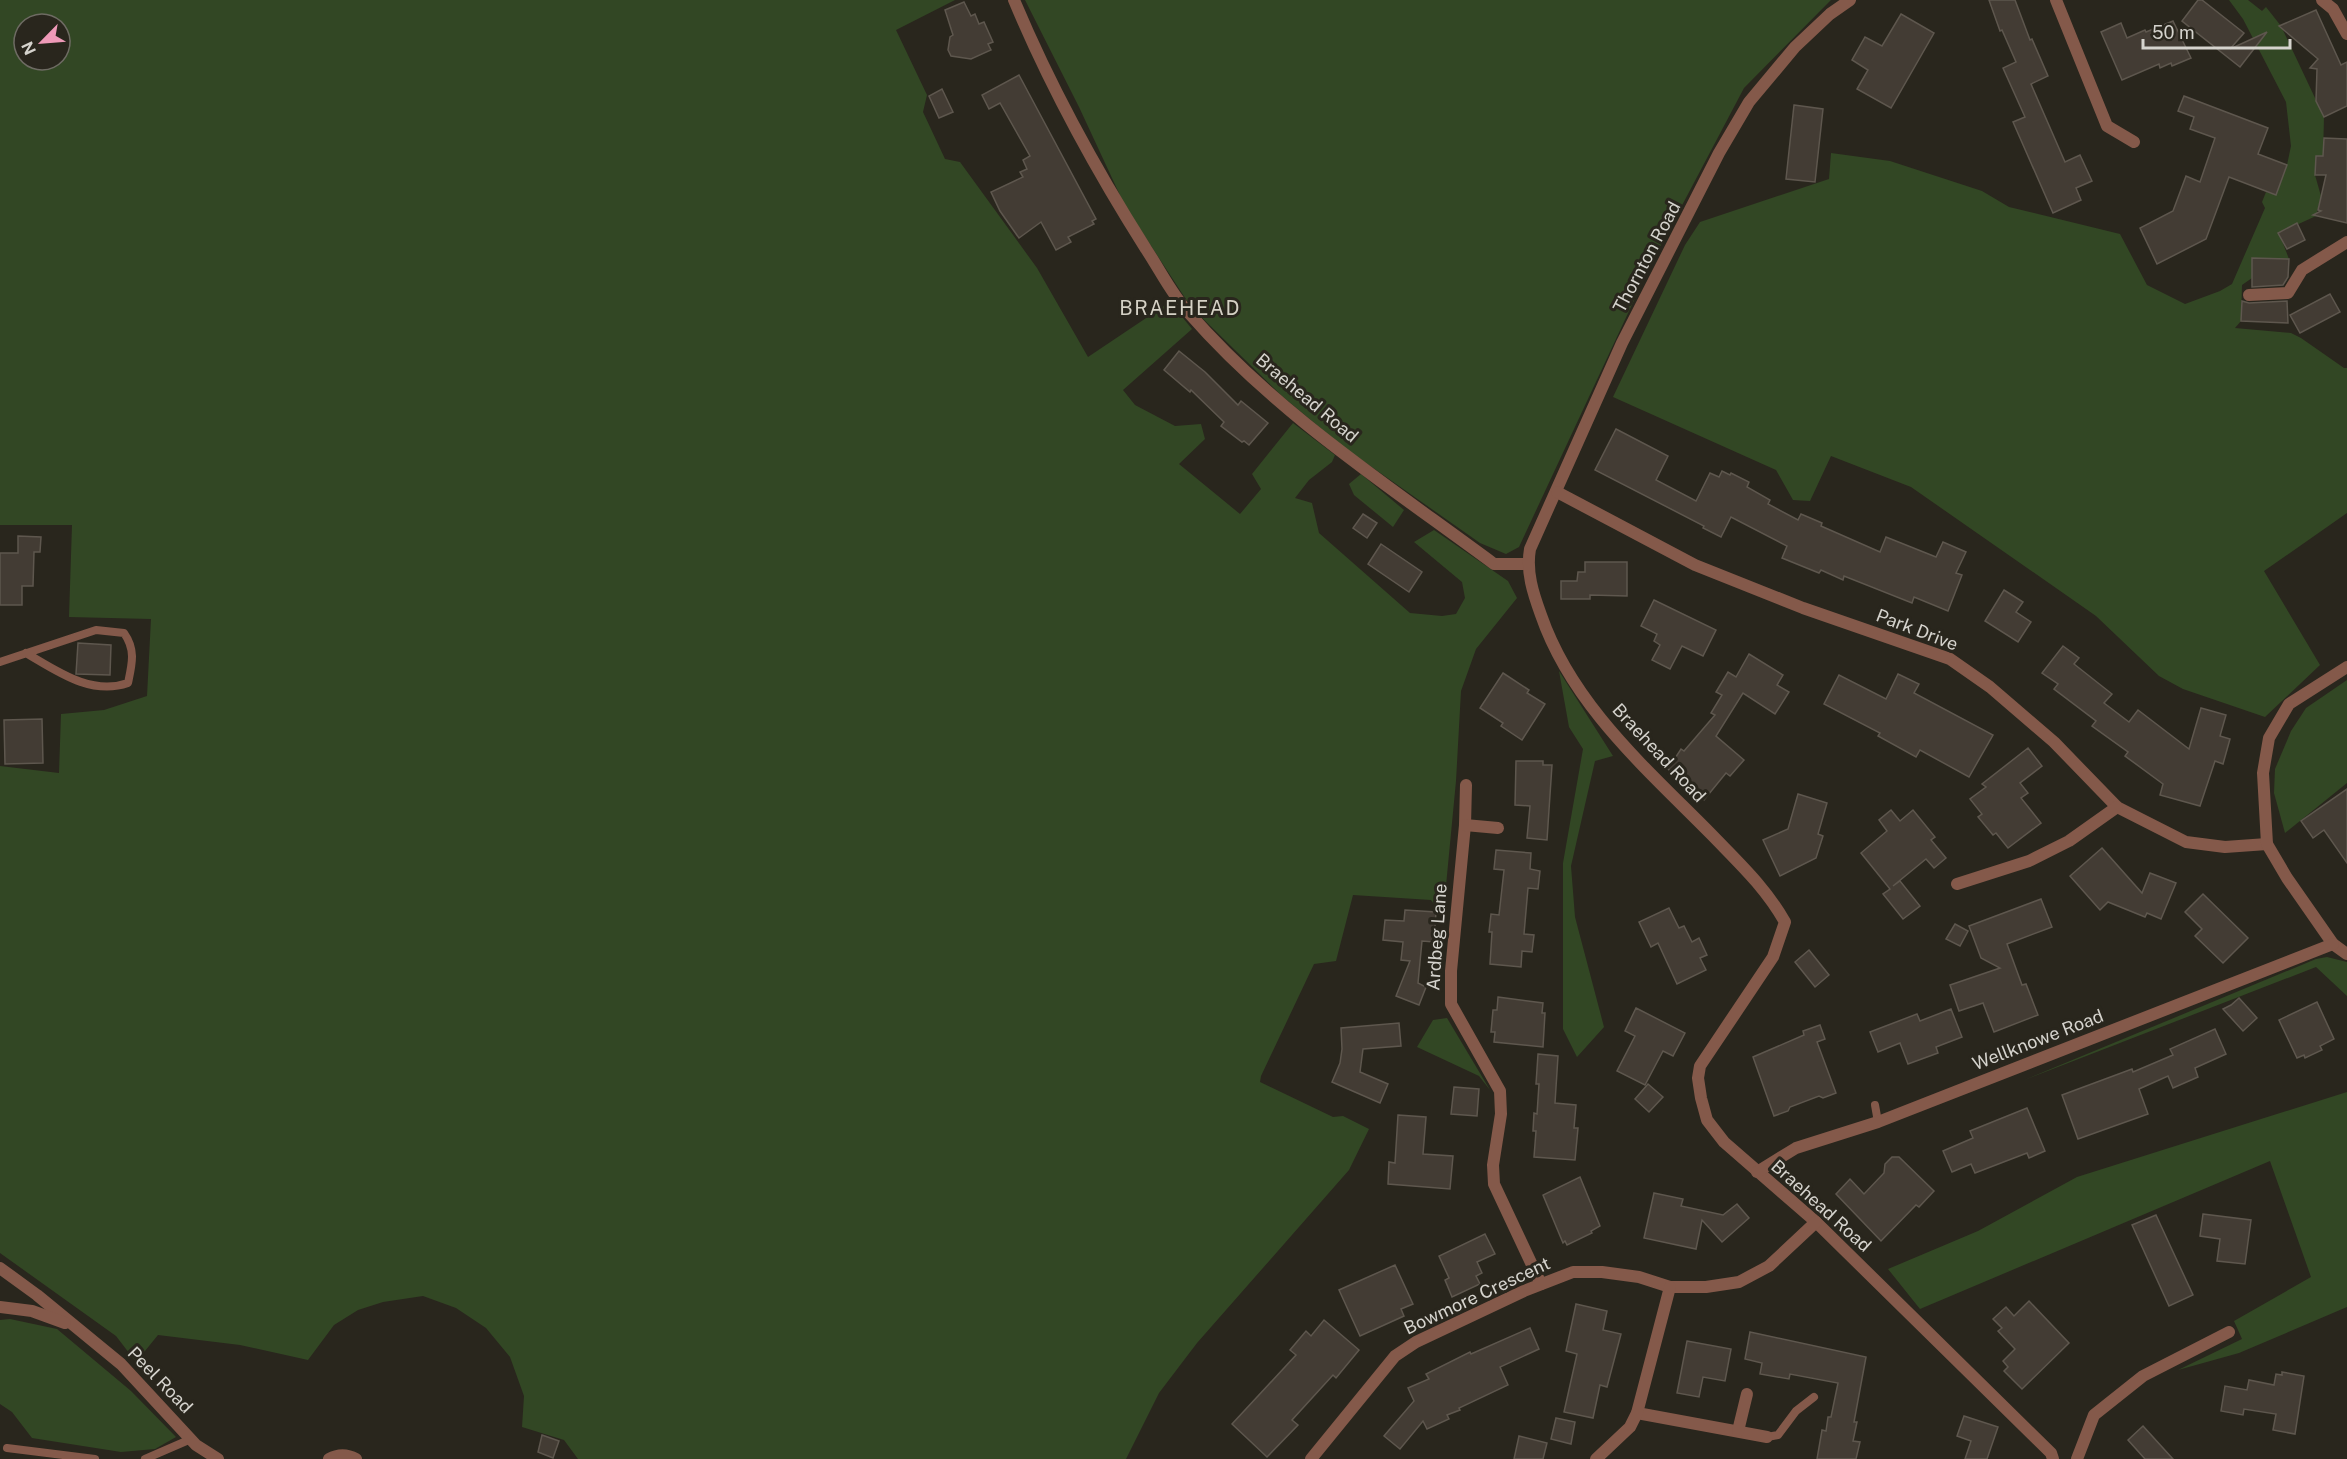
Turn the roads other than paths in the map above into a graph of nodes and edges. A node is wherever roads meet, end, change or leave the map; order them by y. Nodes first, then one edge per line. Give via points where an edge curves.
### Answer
1 (1014, 0) edge
2 (1850, 0) edge
3 (2056, 0) edge
4 (2329, 2) edge
5 (2347, 34) edge
6 (2134, 142) dead end
7 (2347, 242) edge
8 (2249, 295) dead end
9 (1557, 492) junction
10 (1527, 564) junction
11 (26, 653) junction
12 (0, 662) edge
13 (2347, 667) edge
14 (1467, 785) dead end
15 (2117, 807) junction
16 (1465, 825) junction
17 (1498, 828) dead end
18 (2267, 844) junction
19 (1957, 884) dead end
20 (2333, 944) junction
21 (2347, 954) edge
22 (1875, 1105) dead end
23 (1878, 1122) junction
24 (1757, 1172) junction
25 (1816, 1222) junction
26 (0, 1269) edge
27 (1541, 1284) junction
28 (1670, 1287) junction
29 (0, 1307) edge
30 (74, 1327) junction
31 (2229, 1332) dead end
32 (1747, 1394) dead end
33 (1814, 1397) dead end
34 (1637, 1413) junction
35 (1738, 1431) junction
36 (1767, 1437) joint
37 (191, 1439) junction
38 (7, 1448) dead end
39 (95, 1459) edge
40 (145, 1459) edge
41 (218, 1459) edge
42 (329, 1459) edge
43 (356, 1459) edge
44 (1311, 1459) edge
45 (1596, 1459) edge
46 (2053, 1459) edge
47 (2076, 1459) edge

1 - 10 street, Braehead Road via 1033,45 1117,203 1187,312 1308,426 1494,564
2 - 9 street, Thornton Road via 1795,47 1749,102 1622,343
3 - 6 street via 2107,126
4 - 5 street
7 - 8 street via 2302,270 2288,293
9 - 10 street, Thornton Road
9 - 15 street, Park Drive via 1695,565 1950,659 1990,687 2054,742
10 - 24 street, Braehead Road via 1549,640 1606,728 1763,887 1785,922 1773,957 1700,1066 1698,1078 1707,1120
11 - 11 lane via 96,630 124,633 134,657 128,683 113,688 75,680
11 - 12 lane
13 - 18 street via 2289,704 2269,738 2263,773
14 - 16 street, Ardbeg Lane
15 - 18 street, Park Drive via 2186,842 2225,847
15 - 19 street via 2069,841 2029,861
16 - 17 street
16 - 27 street, Ardbeg Lane via 1451,1004 1500,1091 1494,1184
18 - 20 street
20 - 21 street
20 - 23 street, Wellknowe Road
22 - 23 lane
23 - 24 street, Wellknowe Road via 1796,1148
24 - 25 street, Braehead Road
25 - 28 street, Bowmore Crescent via 1769,1266 1739,1282
25 - 46 street, Braehead Road
26 - 30 street, Peel Road
27 - 28 street, Bowmore Crescent via 1573,1272 1602,1272 1639,1277
27 - 44 street, Bowmore Crescent via 1416,1342 1395,1356
28 - 34 street
29 - 30 street, Peel Road via 32,1311
30 - 37 street, Peel Road via 121,1364
31 - 47 street via 2143,1376 2094,1415
32 - 35 street
33 - 36 lane via 1796,1411 1778,1435
34 - 35 street
34 - 45 street via 1630,1427
35 - 36 street
37 - 40 lane
37 - 41 street, Peel Road
38 - 39 lane
42 - 43 street via 337,1455

